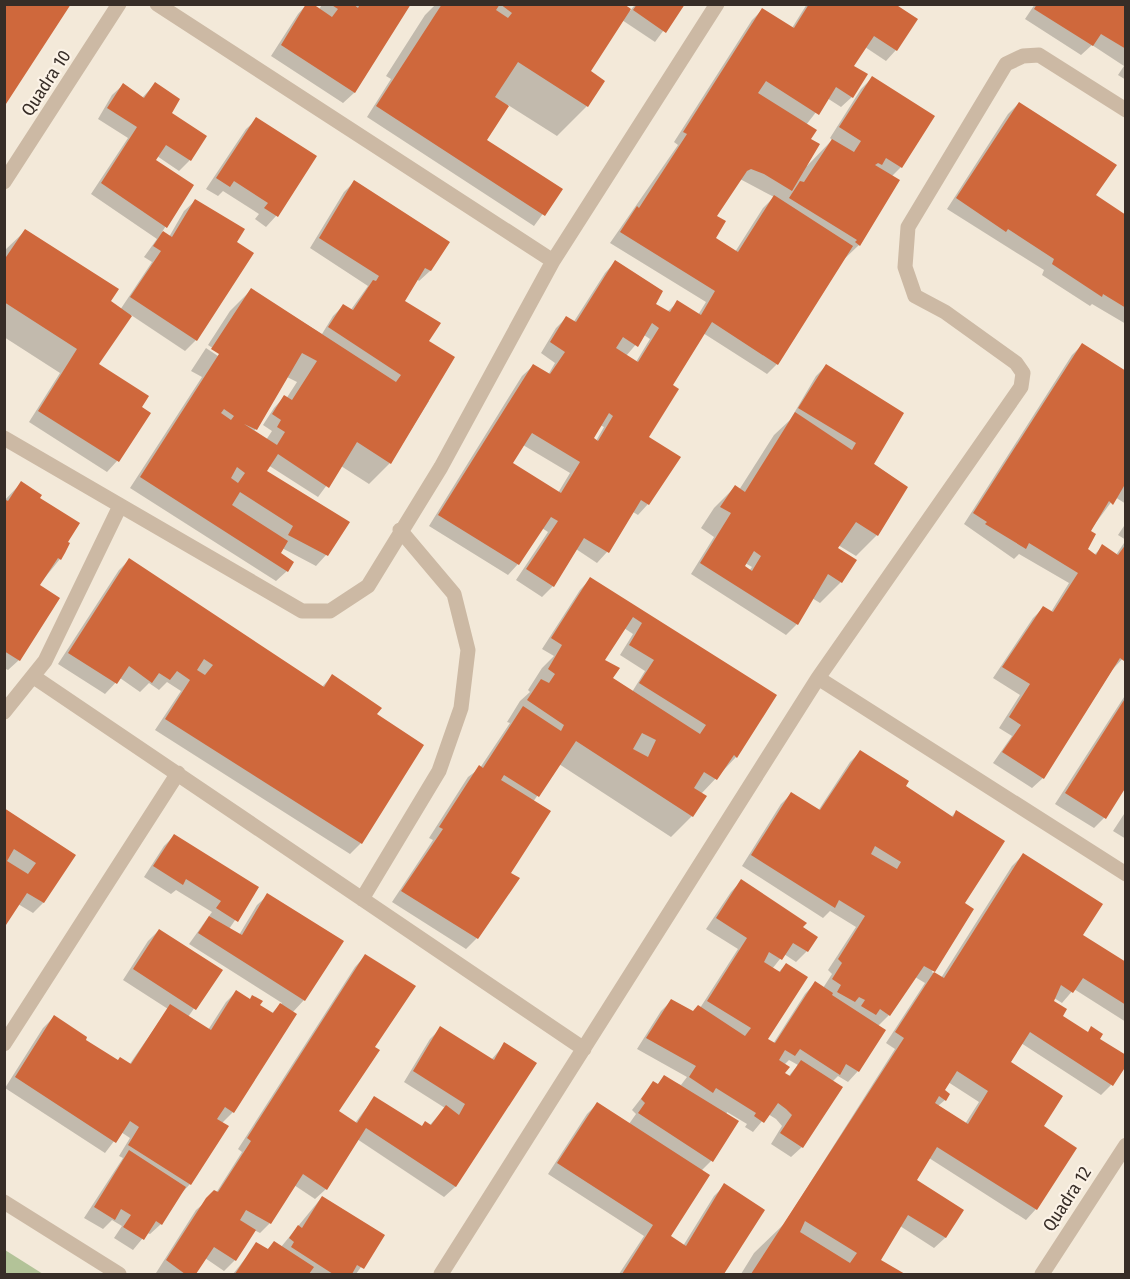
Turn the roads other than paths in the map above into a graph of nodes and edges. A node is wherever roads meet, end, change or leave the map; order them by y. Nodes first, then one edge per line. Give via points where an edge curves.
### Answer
1 (119, 4) edge
2 (157, 4) edge
3 (717, 4) edge
4 (1125, 110) edge
5 (4, 182) edge
6 (553, 261) junction
7 (4, 438) edge
8 (120, 506) junction
9 (400, 530) junction
10 (34, 677) junction
11 (818, 678) junction
12 (4, 712) edge
13 (178, 773) junction
14 (1125, 874) edge
15 (362, 899) junction
16 (4, 1044) edge
17 (584, 1049) junction
18 (1125, 1145) edge
19 (4, 1202) edge
20 (119, 1275) edge
21 (441, 1275) edge
22 (1042, 1275) edge

1 - 5 street, Quadra 10
2 - 6 street
3 - 6 street
4 - 11 street via 1039,55 1023,56 1006,64 908,227 905,267 915,296 945,312 1016,363 1023,374 1021,387
6 - 9 street via 441,467
7 - 8 street
8 - 9 street via 302,611 330,611 368,586
8 - 10 street
9 - 15 street via 454,594 468,650 461,708 439,771
10 - 12 street
10 - 13 street
11 - 14 street
11 - 17 street
13 - 15 street
13 - 16 street
15 - 17 street
17 - 21 street
18 - 22 street, Quadra 12
19 - 20 street

